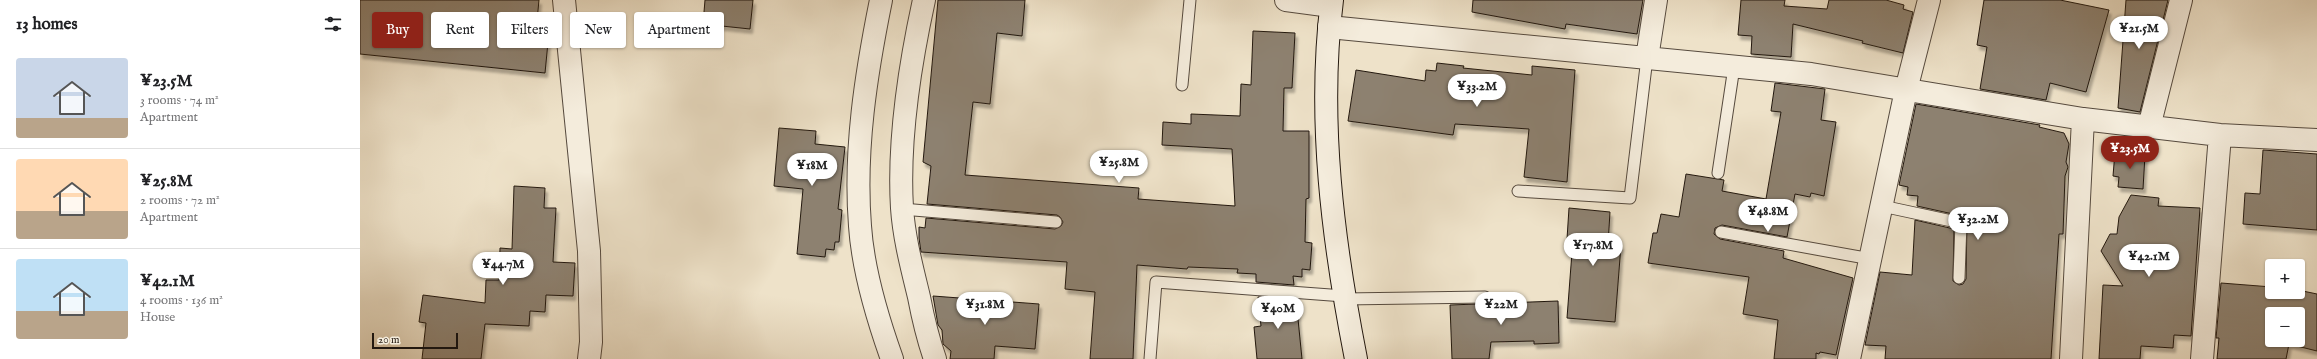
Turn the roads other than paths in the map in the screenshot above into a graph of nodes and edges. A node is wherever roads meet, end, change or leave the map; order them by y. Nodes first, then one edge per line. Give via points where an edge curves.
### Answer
1 (564, 0) edge
2 (881, 0) edge
3 (924, 0) edge
4 (1190, 0) edge
5 (1286, 0) edge
6 (1656, 0) edge
7 (1929, 0) edge
8 (2181, 0) edge
9 (1331, 3) edge
10 (1329, 27) junction
11 (1647, 58) junction
12 (1734, 67) junction
13 (1182, 85) dead end
14 (1906, 90) junction
15 (2083, 119) junction
16 (2149, 127) junction
17 (2220, 135) junction
18 (2317, 140) edge
19 (1718, 174) dead end
20 (1518, 191) dead end
21 (1882, 206) junction
22 (902, 209) junction
23 (1056, 222) dead end
24 (1721, 232) dead end
25 (1871, 259) junction
26 (1959, 278) dead end
27 (1484, 297) dead end
28 (1344, 298) junction
29 (589, 359) edge
30 (892, 359) edge
31 (935, 359) edge
32 (1150, 359) edge
33 (1356, 359) edge
34 (1849, 359) edge
35 (2071, 359) edge
36 (2202, 359) edge

1 - 29 street via 589,251
2 - 30 street via 862,111 858,189 866,267 882,331
3 - 22 street via 917,32 903,141
4 - 13 lane
5 - 9 street
6 - 11 street
7 - 14 street
8 - 16 street
9 - 10 street
10 - 11 street
10 - 28 street via 1327,120 1336,246
11 - 12 street
11 - 20 lane via 1630,198
12 - 14 street via 1811,74
12 - 19 lane
14 - 15 street
14 - 21 street
15 - 16 street
15 - 35 street
16 - 17 street
17 - 18 street
17 - 36 street
21 - 25 street
21 - 26 lane via 1961,224
22 - 23 lane
22 - 31 street via 908,251
24 - 25 lane
25 - 34 street
27 - 28 lane
28 - 32 lane via 1156,282
28 - 33 street

